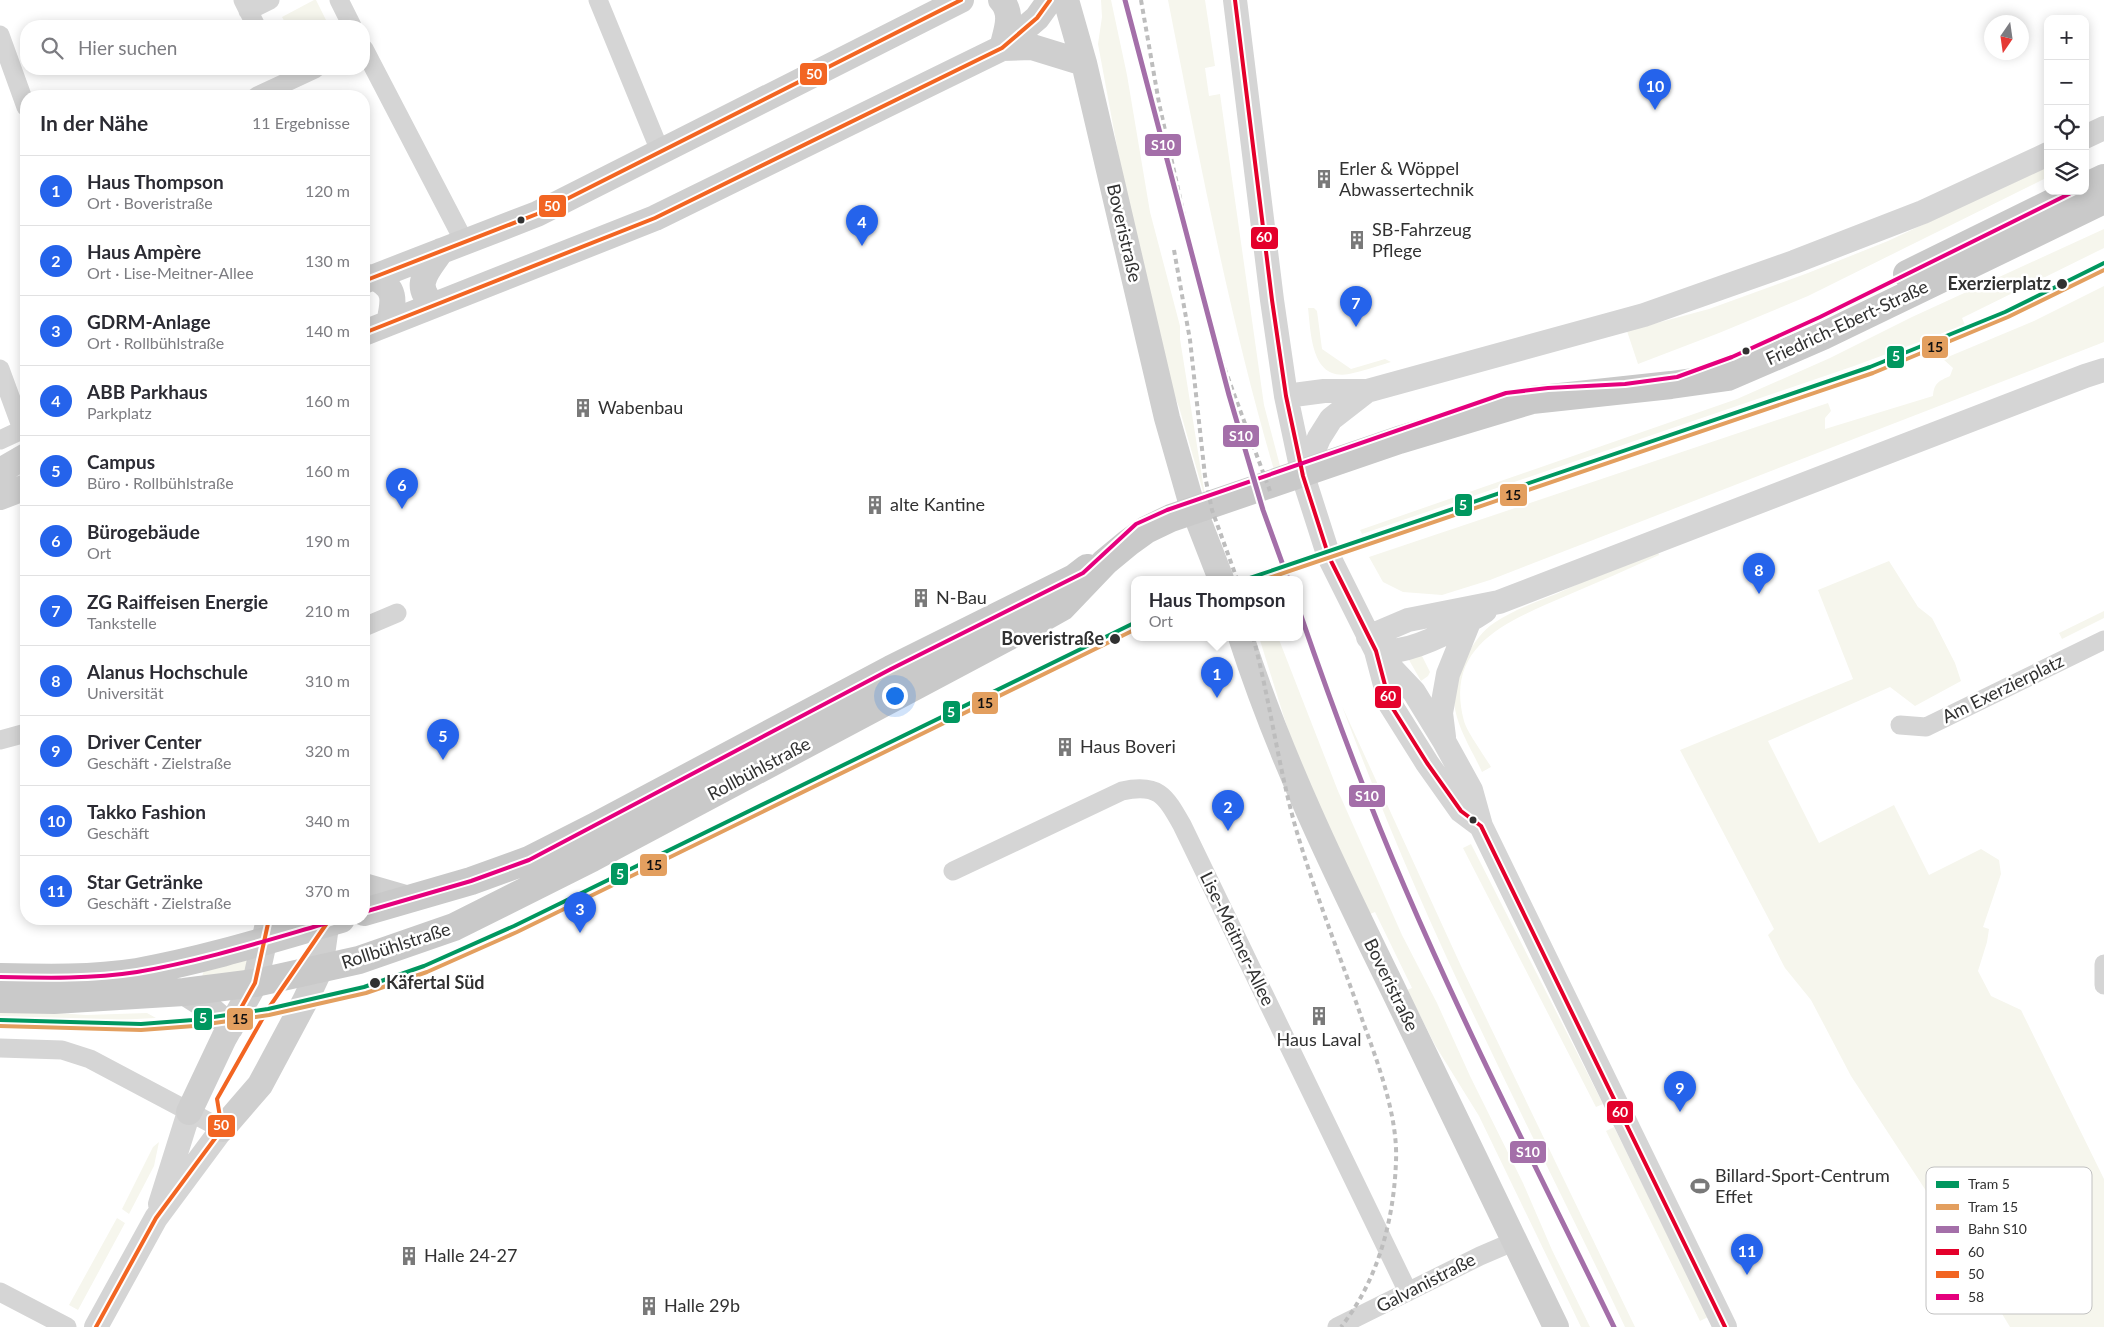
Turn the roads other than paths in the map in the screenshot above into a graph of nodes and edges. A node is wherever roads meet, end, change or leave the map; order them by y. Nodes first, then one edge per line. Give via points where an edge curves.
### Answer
1 (270, 0) edge
2 (339, 0) edge
3 (598, 0) edge
4 (961, 0) edge
5 (1001, 0) edge
6 (1050, 0) edge
7 (1066, 0) edge
8 (1235, 0) edge
9 (249, 12) edge
10 (349, 20) edge
11 (0, 35) edge
12 (1002, 48) junction
13 (370, 62) edge
14 (1084, 63) junction
15 (282, 76) edge
16 (264, 90) edge
17 (20, 91) edge
18 (2104, 128) edge
19 (2089, 135) edge
20 (660, 151) junction
21 (2044, 156) edge
22 (2104, 178) edge
23 (2089, 185) edge
24 (2068, 195) edge
25 (2104, 200) edge
26 (453, 247) junction
27 (370, 278) edge
28 (370, 279) edge
29 (434, 305) junction
30 (389, 323) junction
31 (370, 331) edge
32 (0, 369) edge
33 (2104, 370) edge
34 (1367, 391) junction
35 (1288, 405) junction
36 (20, 418) edge
37 (1331, 419) junction
38 (20, 430) edge
39 (0, 440) edge
40 (1341, 454) junction
41 (20, 459) edge
42 (0, 471) edge
43 (1303, 476) junction
44 (20, 489) edge
45 (0, 497) edge
46 (1169, 514) junction
47 (1220, 576) edge
48 (1499, 602) junction
49 (397, 613) dead end
50 (1469, 622) junction
51 (370, 624) edge
52 (2104, 640) edge
53 (1242, 641) edge
54 (1372, 644) junction
55 (1900, 725) dead end
56 (20, 735) edge
57 (0, 740) edge
58 (1444, 741) junction
59 (1481, 826) junction
60 (953, 871) dead end
61 (370, 888) edge
62 (409, 899) junction
63 (370, 910) edge
64 (300, 925) edge
65 (330, 925) edge
66 (267, 929) edge
67 (2104, 964) edge
68 (320, 969) junction
69 (0, 977) edge
70 (255, 983) junction
71 (2104, 985) edge
72 (184, 992) junction
73 (0, 999) edge
74 (231, 1027) junction
75 (0, 1048) edge
76 (189, 1112) junction
77 (222, 1129) junction
78 (156, 1218) junction
79 (1515, 1241) junction
80 (0, 1292) edge
81 (1408, 1292) junction
82 (67, 1327) edge
83 (96, 1327) edge
84 (1337, 1327) edge
85 (1556, 1327) edge
86 (1725, 1327) edge

1 - 9 street
2 - 10 street
3 - 20 street
4 - 20 main road
5 - 12 main road via 1008,9 1009,17
6 - 12 main road via 1037,18
7 - 14 main road, Boveristraße
8 - 35 street
11 - 17 street
12 - 14 main road via 1032,47
12 - 29 main road via 655,218
13 - 26 street
14 - 47 main road, Boveristraße via 1167,418 1190,497
15 - 16 street
18 - 19 street
20 - 26 main road via 536,214
21 - 34 street via 1924,212 1644,315
22 - 23 main road
24 - 40 main road, Friedrich-Ebert-Straße via 1820,317 1732,357 1677,377 1506,393
25 - 40 main road, Friedrich-Ebert-Straße via 1822,336 1728,377 1532,400
26 - 27 main road
26 - 29 main road via 425,274 422,289
28 - 30 main road via 384,282 391,290 393,304
29 - 30 main road
30 - 31 main road
32 - 36 street
33 - 48 street
34 - 35 street via 1324,391
34 - 37 street
35 - 37 street
35 - 43 street
37 - 43 street
38 - 39 street
40 - 46 main road
41 - 42 main road
43 - 54 street via 1330,557
44 - 45 main road
46 - 62 main road, Rollbühlstraße via 1136,524 1083,573 891,669 529,860
46 - 68 main road, Rollbühlstraße via 1105,562 1062,607 454,928 359,960
48 - 50 street
48 - 54 street via 1408,620
49 - 51 street
50 - 54 street via 1401,650
50 - 58 street via 1448,674 1441,713
52 - 55 street, Am Exerzierplatz via 1926,727
53 - 79 main road, Boveristraße via 1288,766
54 - 58 street via 1414,692
54 - 59 street via 1390,704 1461,811
56 - 57 street
58 - 59 street via 1471,790
59 - 86 street
60 - 81 street, Lise-Meitner-Allee via 1122,791 1139,787 1156,791 1170,804 1182,825
61 - 62 main road
62 - 63 main road, Rollbühlstraße
64 - 66 main road
64 - 68 main road via 308,951
65 - 68 main road
66 - 69 main road via 196,959 137,972 82,978
66 - 70 main road
67 - 71 street
68 - 70 main road, Rollbühlstraße
68 - 77 main road via 260,1085
70 - 72 main road
70 - 74 main road
72 - 73 main road via 54,1000
72 - 74 main road
74 - 76 main road
75 - 76 street via 62,1050 90,1059
76 - 77 street
76 - 78 street
77 - 78 street
78 - 83 street
79 - 81 street, Galvanistraße
79 - 85 main road, Boveristraße
80 - 82 street
81 - 84 street, Galvanistraße

